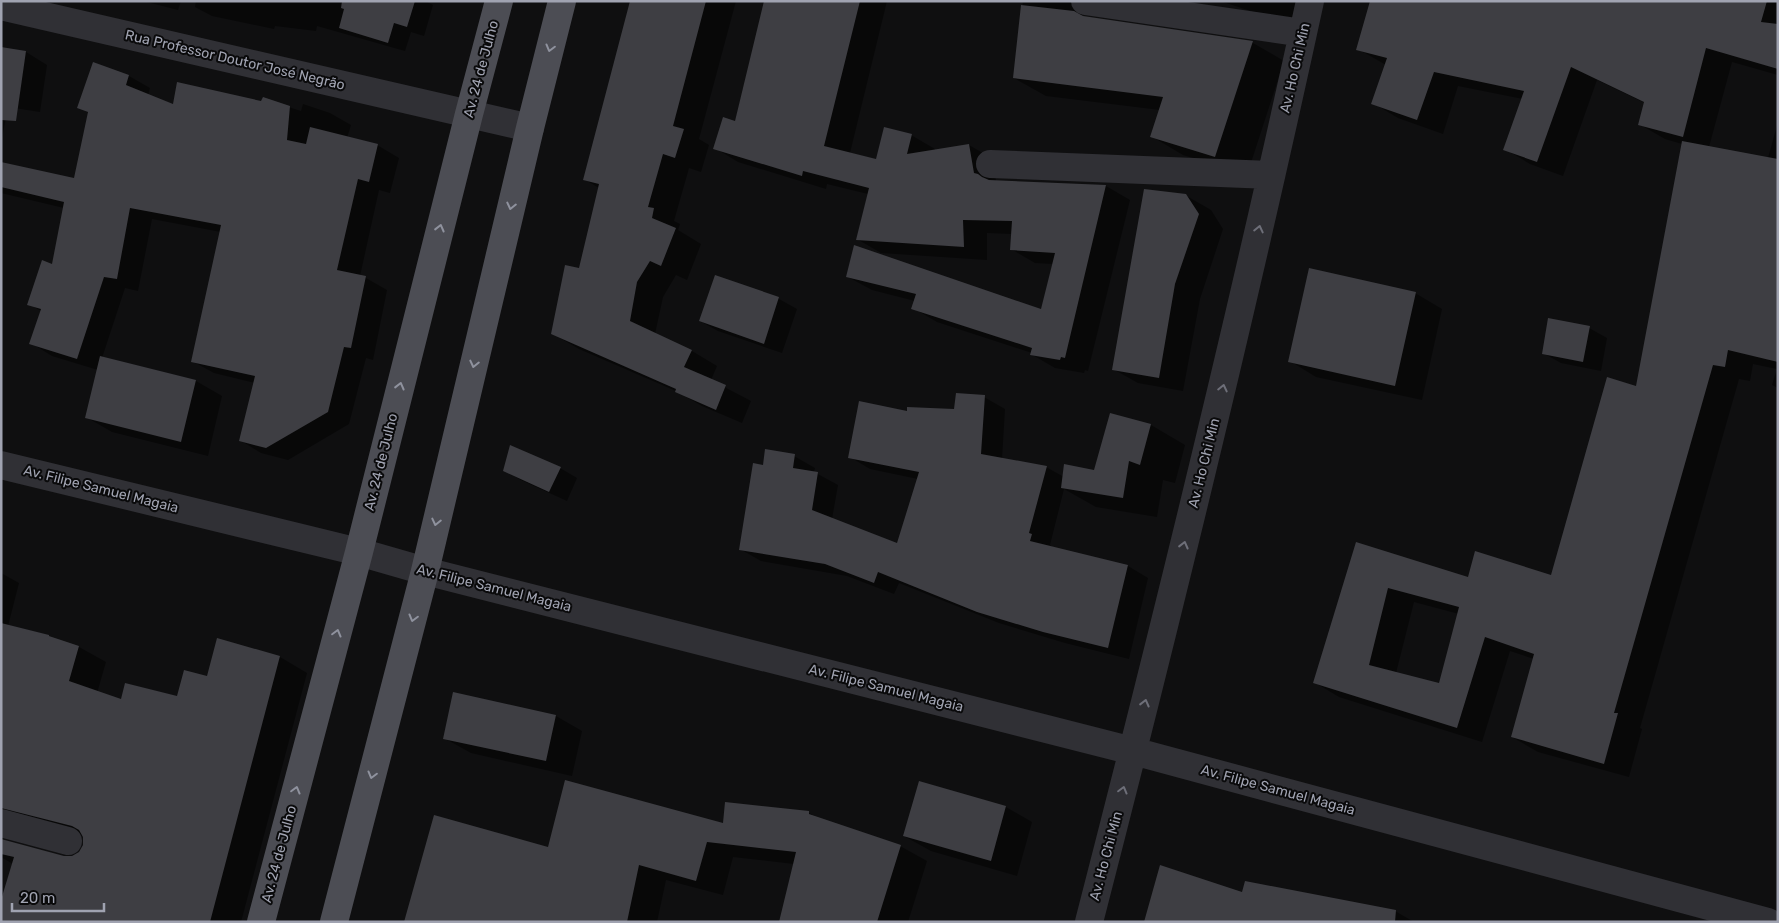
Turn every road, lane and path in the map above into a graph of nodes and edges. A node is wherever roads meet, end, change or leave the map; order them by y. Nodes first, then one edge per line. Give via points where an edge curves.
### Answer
1 (499, 1) edge
2 (562, 1) edge
3 (1085, 1) edge
4 (1310, 1) edge
5 (1, 6) edge
6 (1303, 33) junction
7 (469, 114) junction
8 (530, 128) junction
9 (990, 164) dead end
10 (1271, 175) junction
11 (1, 465) edge
12 (359, 552) junction
13 (425, 570) junction
14 (1133, 751) junction
15 (1, 823) edge
16 (68, 841) dead end
17 (261, 922) edge
18 (334, 922) edge
19 (1089, 922) edge
20 (1768, 922) edge

1 - 7 main road, Av. 24 de Julho
2 -> 8 main road
3 - 6 street
4 - 6 street, Av. Ho Chi Min
5 - 7 street, Rua Professor Doutor José Negrão
6 - 10 street, Av. Ho Chi Min
7 - 8 street, Rua Professor Doutor José Negrão
12 -> 7 main road, Av. 24 de Julho
8 -> 13 main road
9 - 10 street
14 -> 10 street, Av. Ho Chi Min via 1219,403
11 - 12 street, Av. Filipe Samuel Magaia
12 - 13 street, Av. Filipe Samuel Magaia
17 -> 12 main road, Av. 24 de Julho
13 - 14 street, Av. Filipe Samuel Magaia
13 -> 18 main road
19 -> 14 street, Av. Ho Chi Min
14 - 20 street, Av. Filipe Samuel Magaia
15 - 16 street

